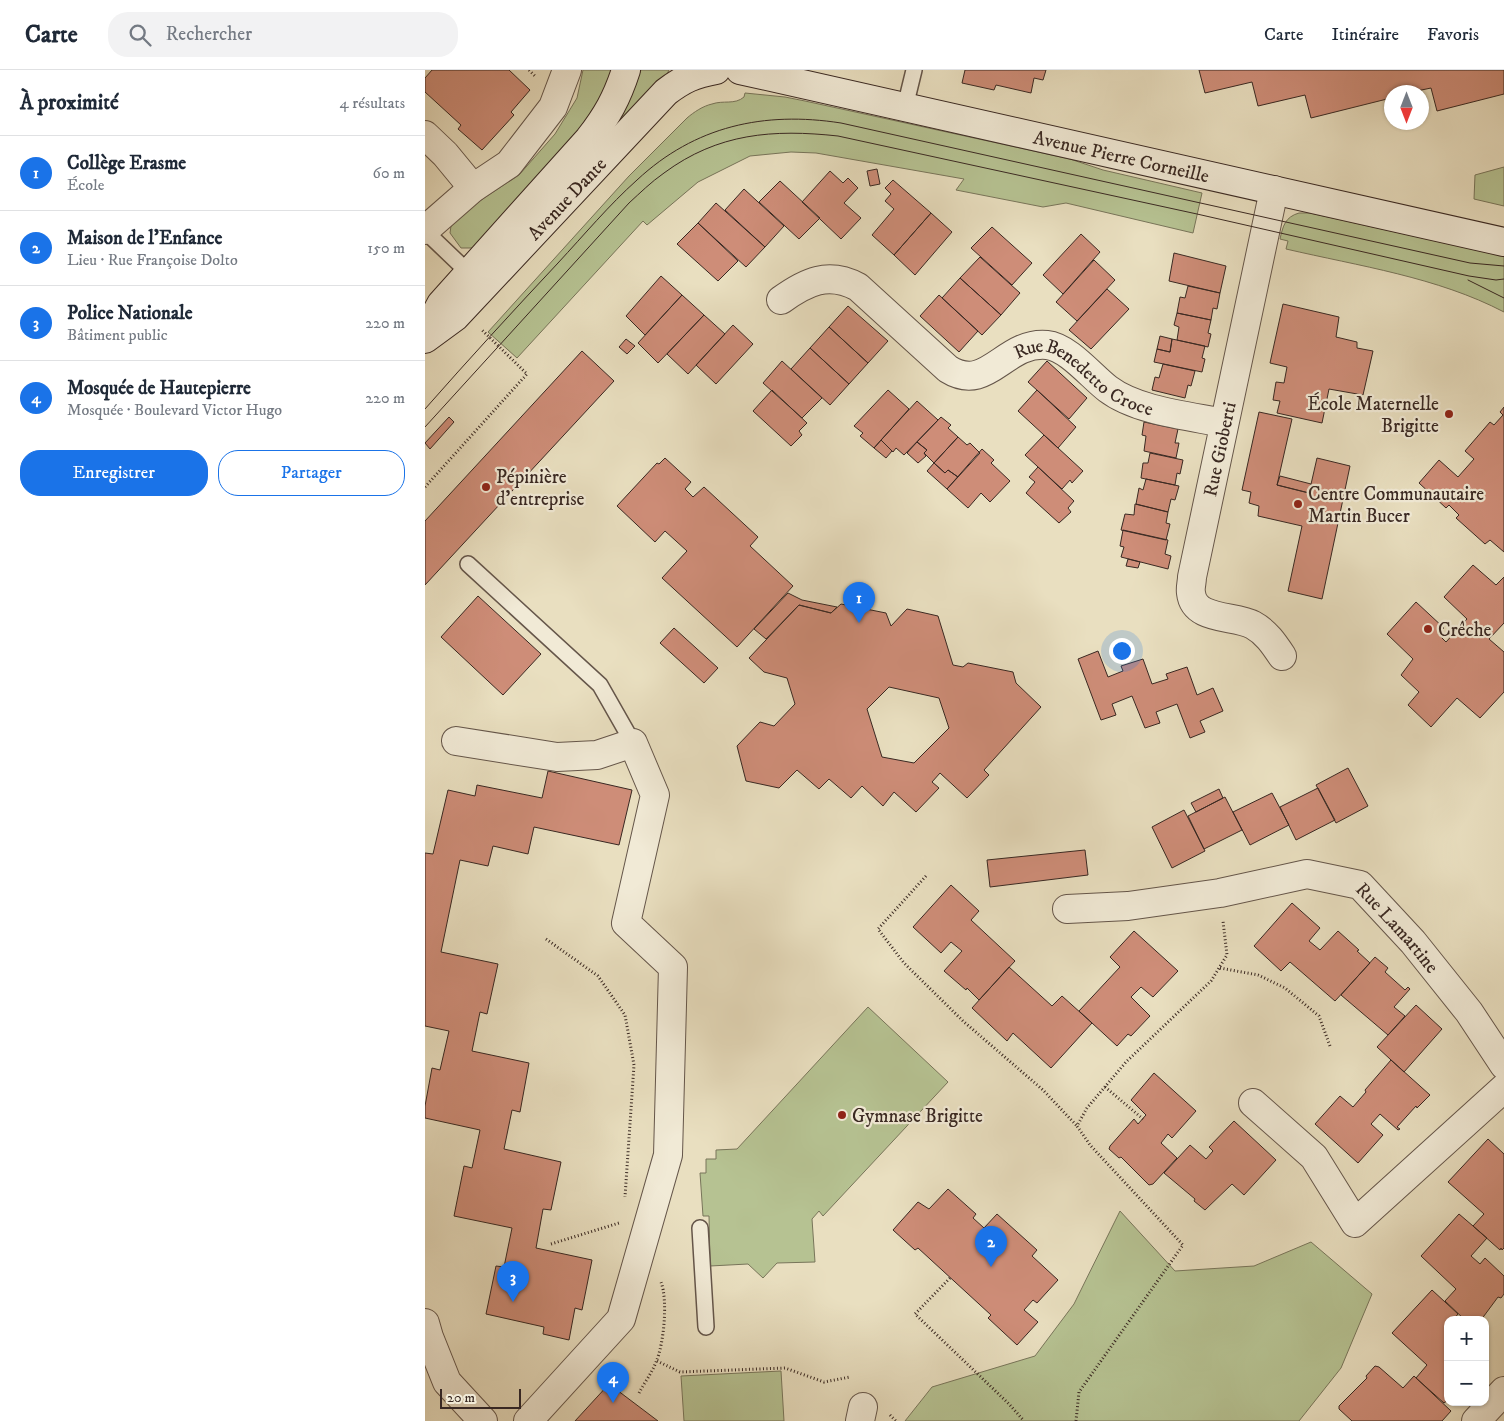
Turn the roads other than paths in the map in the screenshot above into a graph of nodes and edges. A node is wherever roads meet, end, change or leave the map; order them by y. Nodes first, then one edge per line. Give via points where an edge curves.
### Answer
1 (567, 70) edge
2 (626, 70) edge
3 (716, 70) edge
4 (741, 70) edge
5 (914, 70) edge
6 (683, 75) edge
7 (905, 107) junction
8 (425, 135) edge
9 (473, 188) junction
10 (1274, 190) junction
11 (425, 231) edge
12 (1504, 242) edge
13 (469, 273) junction
14 (781, 300) dead end
15 (425, 334) edge
16 (425, 339) edge
17 (1224, 423) junction
18 (468, 564) dead end
19 (1282, 656) dead end
20 (456, 741) dead end
21 (633, 743) junction
22 (1067, 909) dead end
23 (1504, 1064) edge
24 (1504, 1088) edge
25 (1253, 1103) dead end
26 (700, 1228) dead end
27 (425, 1323) edge
28 (707, 1327) dead end
29 (1504, 1391) edge
30 (483, 1421) edge
31 (528, 1421) edge
32 (1476, 1421) edge

1 - 9 street via 553,107 509,164
2 - 13 street, Avenue Dante via 606,117 589,140
3 - 6 street, Avenue Dante
4 - 7 street, Avenue Pierre Corneille
5 - 7 lane
6 - 16 street, Avenue Dante via 455,317
7 - 10 street, Avenue Pierre Corneille
8 - 9 street
9 - 11 street
10 - 12 street, Avenue Pierre Corneille
10 - 17 street, Rue Gioberti
11 - 13 lane
13 - 15 street, Avenue Dante via 441,304
14 - 17 street, Rue Benedetto Croce via 799,287 819,280 847,282 857,287 947,370 957,375 979,376 1026,347 1037,344 1051,346 1064,352 1109,390 1125,399
17 - 19 street, Rue Gioberti via 1191,593 1203,611 1252,624 1265,634
18 - 21 lane via 600,685
20 - 21 street via 557,756 597,755
21 - 31 street via 655,795 626,923 673,967 668,1155 621,1319
22 - 23 street, Rue Lamartine via 1127,906 1220,893 1307,874 1361,885 1430,963
24 - 25 street via 1355,1223 1313,1157
26 - 28 lane
27 - 30 street via 447,1382
29 - 32 street

